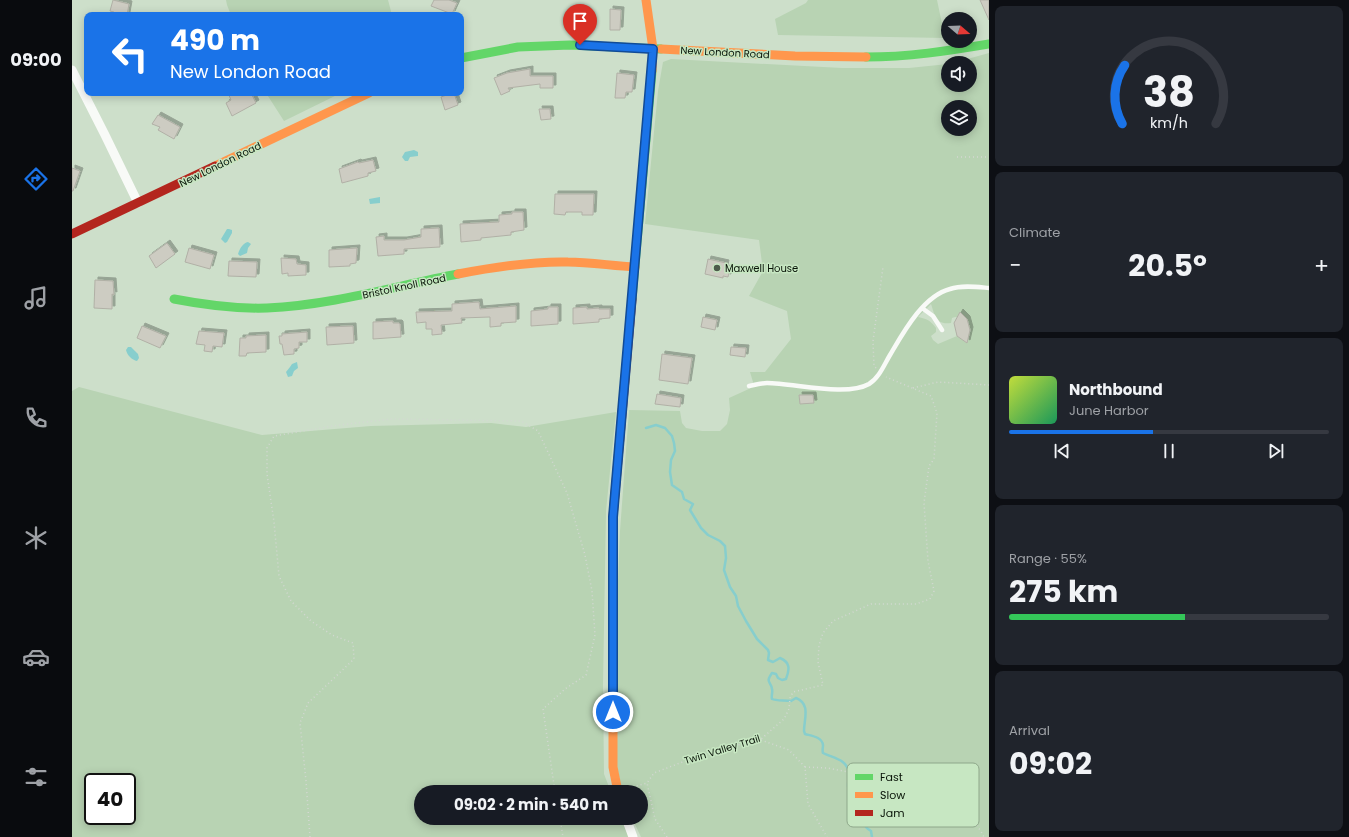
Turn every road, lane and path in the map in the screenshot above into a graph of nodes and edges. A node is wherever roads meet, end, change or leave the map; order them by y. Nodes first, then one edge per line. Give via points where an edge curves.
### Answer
1 (646, 0) edge
2 (989, 44) edge
3 (653, 49) junction
4 (464, 57) edge
5 (72, 70) edge
6 (84, 94) edge
7 (85, 96) edge
8 (363, 96) edge
9 (958, 157) dead end
10 (989, 157) edge
11 (138, 203) junction
12 (72, 234) edge
13 (635, 267) junction
14 (883, 267) dead end
15 (989, 288) edge
16 (174, 299) dead end
17 (922, 308) junction
18 (942, 330) dead end
19 (879, 374) junction
20 (989, 385) edge
21 (749, 386) dead end
22 (913, 388) junction
23 (760, 740) junction
24 (805, 767) junction
25 (847, 772) edge
26 (647, 783) junction
27 (554, 785) edge
28 (617, 785) edge
29 (640, 785) edge
30 (561, 825) edge
31 (629, 825) edge
32 (979, 827) edge
33 (310, 837) edge
34 (563, 837) edge
35 (633, 837) edge
36 (667, 837) edge
37 (827, 837) edge
38 (984, 837) edge

1 - 3 street
2 - 3 street, New London Road via 937,53 871,58
3 - 4 street, New London Road via 546,45 504,49
3 - 13 street
5 - 6 street
7 - 11 street
8 - 11 street, New London Road
9 - 10 path
11 - 12 street, New London Road
13 - 16 street, Bristol Knoll Road via 568,262 514,265 446,276 344,299 267,308 230,307
13 - 28 street via 613,517 613,767
14 - 19 path via 873,341 874,366
15 - 17 lane via 950,288 936,295
17 - 18 lane via 932,316
17 - 19 lane via 901,336
19 - 21 lane via 870,384 856,389 766,383
19 - 22 path, Twin Valley Trail
20 - 22 path via 938,382
22 - 23 path, Twin Valley Trail via 931,396 937,413 934,459 929,466 924,503 928,561 934,591 930,598 916,604 871,604 833,621 823,633 818,645 818,662 823,685 793,692 784,719
23 - 24 path via 789,750
23 - 26 path, Twin Valley Trail via 704,754 654,773
24 - 25 path
24 - 37 path via 808,804
26 - 29 path
26 - 36 path via 655,819
27 - 33 path via 543,709 565,689 586,675 595,635 592,591 585,555 567,493 538,432 521,421 391,419 274,436 267,448 267,474 279,576 291,601 311,621 332,635 353,643 354,659 308,703 300,723
30 - 34 path
31 - 35 street
32 - 38 path

